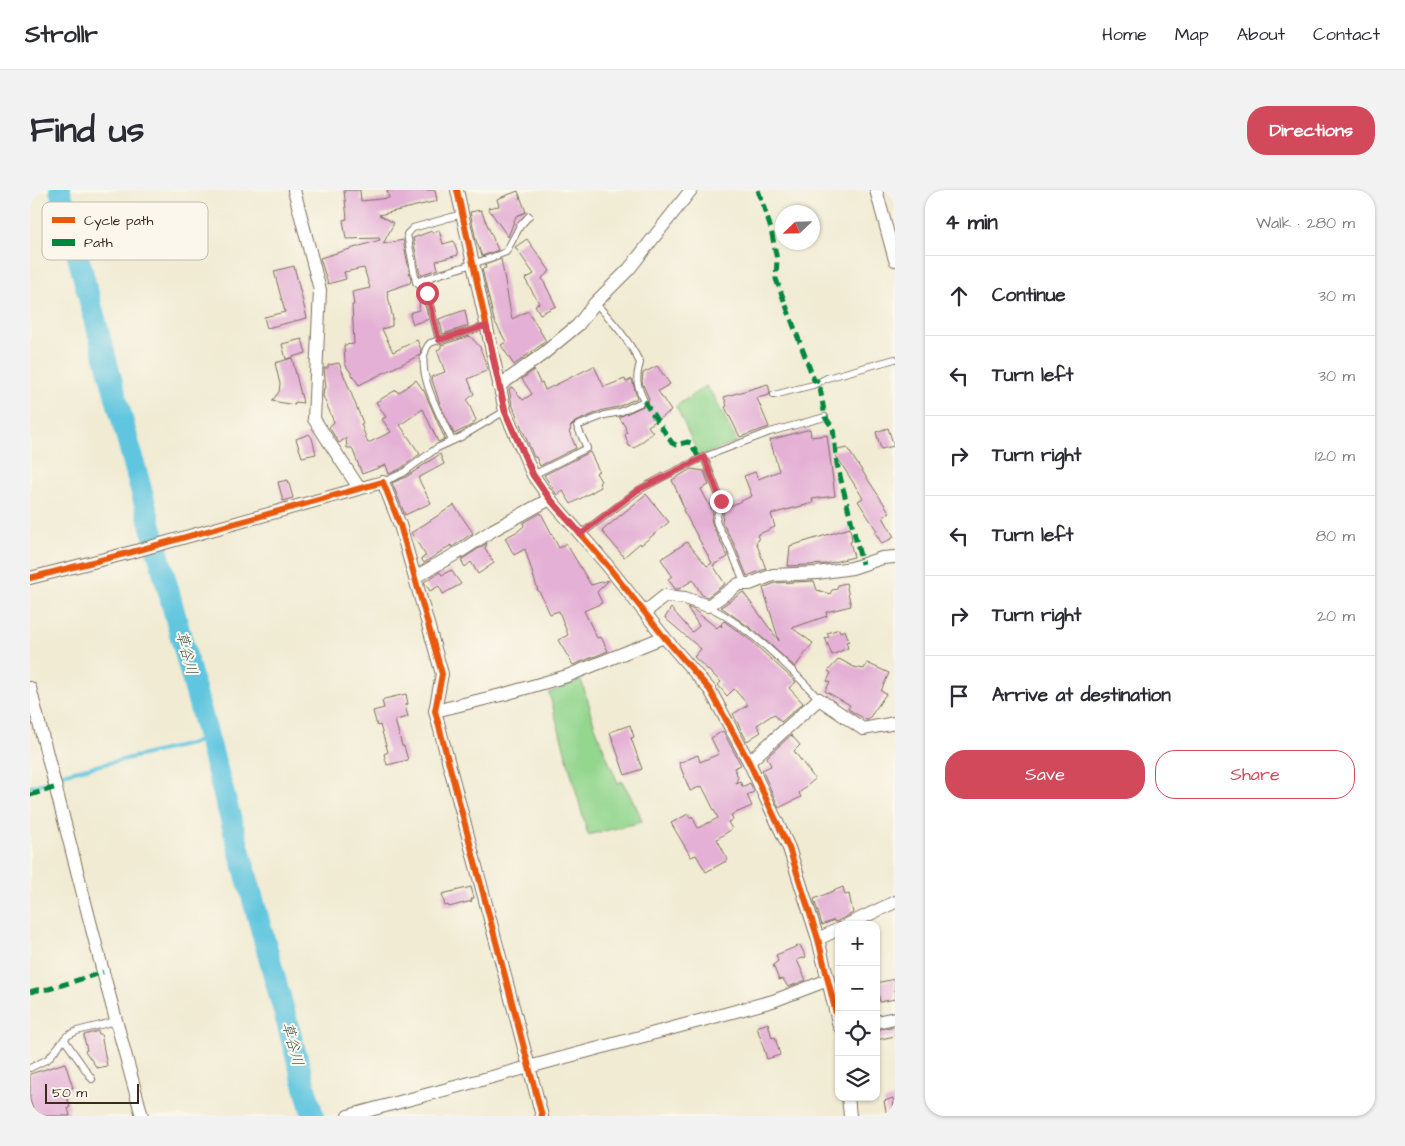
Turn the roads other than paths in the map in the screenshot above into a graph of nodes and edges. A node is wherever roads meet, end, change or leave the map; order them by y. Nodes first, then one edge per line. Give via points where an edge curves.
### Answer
1 (294, 190) edge
2 (457, 190) edge
3 (691, 190) edge
4 (876, 190) edge
5 (462, 214) junction
6 (529, 216) dead end
7 (895, 260) edge
8 (472, 265) junction
9 (416, 282) junction
10 (595, 303) junction
11 (486, 326) junction
12 (439, 340) junction
13 (895, 359) edge
14 (498, 386) junction
15 (774, 395) dead end
16 (505, 411) junction
17 (825, 417) dead end
18 (452, 441) junction
19 (704, 457) junction
20 (533, 475) junction
21 (383, 482) junction
22 (359, 488) junction
23 (550, 499) junction
24 (581, 534) junction
25 (895, 557) edge
26 (415, 577) junction
27 (30, 578) edge
28 (744, 584) junction
29 (708, 606) junction
30 (645, 612) junction
31 (664, 637) junction
32 (30, 688) edge
33 (819, 699) junction
34 (435, 711) junction
35 (895, 723) edge
36 (749, 762) junction
37 (895, 902) edge
38 (855, 921) edge
39 (835, 931) edge
40 (818, 939) junction
41 (828, 980) junction
42 (835, 1011) edge
43 (895, 1018) edge
44 (116, 1021) junction
45 (880, 1021) edge
46 (64, 1039) junction
47 (30, 1068) edge
48 (529, 1068) junction
49 (92, 1079) dead end
50 (848, 1101) edge
51 (142, 1116) edge
52 (348, 1116) edge
53 (542, 1116) edge
54 (850, 1116) edge

1 - 22 street via 320,290 314,419
2 - 5 street
3 - 10 street via 629,269
4 - 7 street
5 - 8 street
5 - 9 lane via 409,231
6 - 8 lane via 506,252
8 - 9 lane
8 - 11 street
9 - 12 lane via 427,293
10 - 14 street via 578,325
10 - 20 lane via 635,352 640,363 636,383 644,401 578,426 587,448
11 - 12 lane
11 - 14 street
12 - 18 lane via 427,346 424,366 428,386
13 - 15 lane
14 - 16 street
16 - 18 lane
16 - 20 street
17 - 19 lane via 777,430
18 - 21 lane
19 - 24 lane via 638,490
19 - 28 lane via 721,501 717,524
20 - 23 street
21 - 22 street
21 - 26 street
22 - 27 street
23 - 24 street
23 - 26 street
24 - 30 street
25 - 28 street via 852,568 773,575
26 - 34 street via 442,674
28 - 29 street via 739,584
29 - 30 street via 685,598 665,596
29 - 33 lane via 730,617 796,674
30 - 31 street
31 - 34 street via 567,676
31 - 36 street via 710,690
32 - 44 street
33 - 35 street via 863,728
33 - 36 street
34 - 48 street
36 - 40 street via 789,848
37 - 38 street
39 - 40 street
40 - 41 street
41 - 42 street
41 - 48 street via 773,1001
43 - 45 street
44 - 46 lane via 77,1031
44 - 51 street
46 - 47 lane via 48,1059
46 - 49 lane
48 - 52 street
48 - 53 street
50 - 54 street

